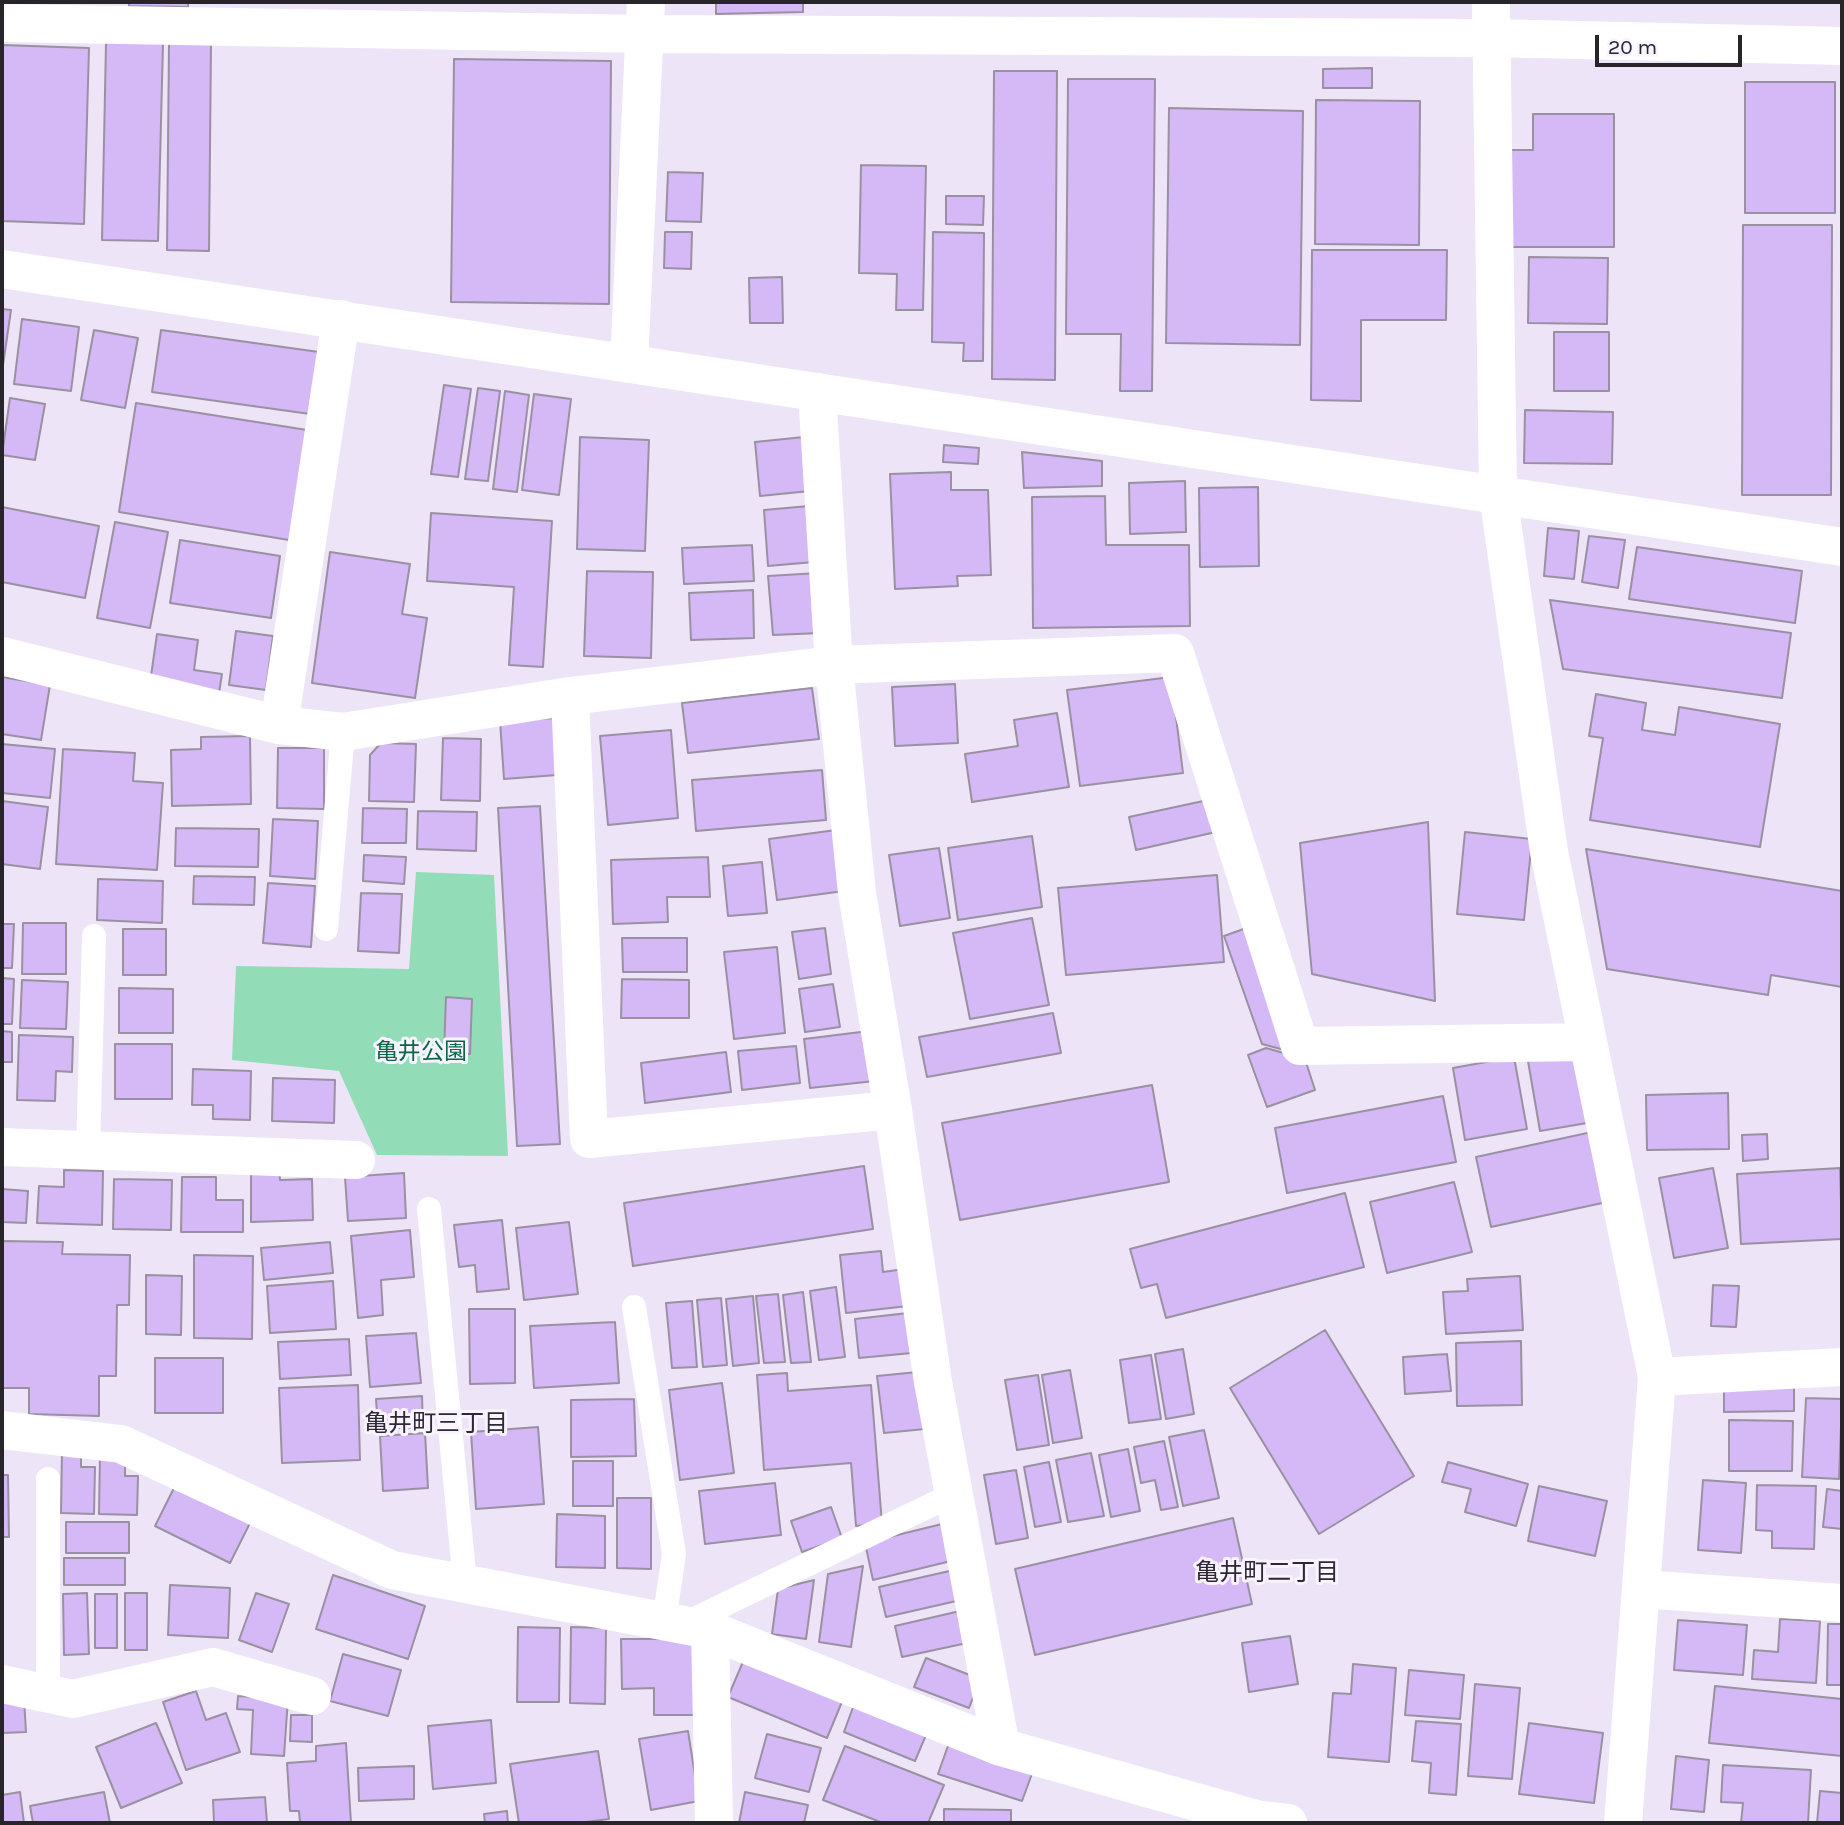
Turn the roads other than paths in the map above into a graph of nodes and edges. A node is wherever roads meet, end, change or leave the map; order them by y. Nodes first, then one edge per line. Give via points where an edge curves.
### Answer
1 (646, 18) edge
2 (1490, 20) edge
3 (2, 23) edge
4 (1842, 46) edge
5 (2, 269) edge
6 (341, 319) junction
7 (629, 364) junction
8 (817, 392) junction
9 (1497, 494) junction
10 (1842, 547) edge
11 (2, 656) edge
12 (834, 665) junction
13 (570, 696) junction
14 (279, 725) junction
15 (343, 732) junction
16 (326, 929) dead end
17 (94, 936) dead end
18 (1588, 1042) junction
19 (893, 1110) junction
20 (2, 1147) edge
21 (88, 1150) junction
22 (356, 1160) dead end
23 (429, 1209) dead end
24 (634, 1307) dead end
25 (1842, 1367) edge
26 (1657, 1377) junction
27 (2, 1430) edge
28 (48, 1479) dead end
29 (954, 1494) junction
30 (464, 1583) junction
31 (1641, 1589) junction
32 (1842, 1603) edge
33 (686, 1625) junction
34 (2, 1684) edge
35 (47, 1693) junction
36 (312, 1696) dead end
37 (1001, 1747) junction
38 (714, 1823) edge
39 (1288, 1823) edge
40 (1623, 1823) edge

1 - 2 street
1 - 3 street
1 - 7 street
2 - 4 street
2 - 9 street
5 - 6 street
6 - 7 street
6 - 14 street
7 - 8 street
8 - 9 street
8 - 12 street
9 - 10 street
9 - 18 street via 1549,852
11 - 14 street
12 - 13 street
12 - 18 street via 1175,653 1300,1046
12 - 19 street via 857,893
13 - 15 street
13 - 19 street via 589,1139
14 - 15 street
15 - 16 lane
17 - 21 lane
18 - 26 street
19 - 29 street
20 - 21 street
21 - 22 street
23 - 30 lane
24 - 33 lane
25 - 26 street
26 - 31 street
27 - 30 street via 121,1444 392,1570
28 - 35 lane
29 - 33 lane
29 - 37 street
30 - 33 street
31 - 32 street
31 - 40 street
33 - 37 street
33 - 38 street
34 - 35 street
35 - 36 street via 73,1699 213,1667
37 - 39 street via 1260,1820

